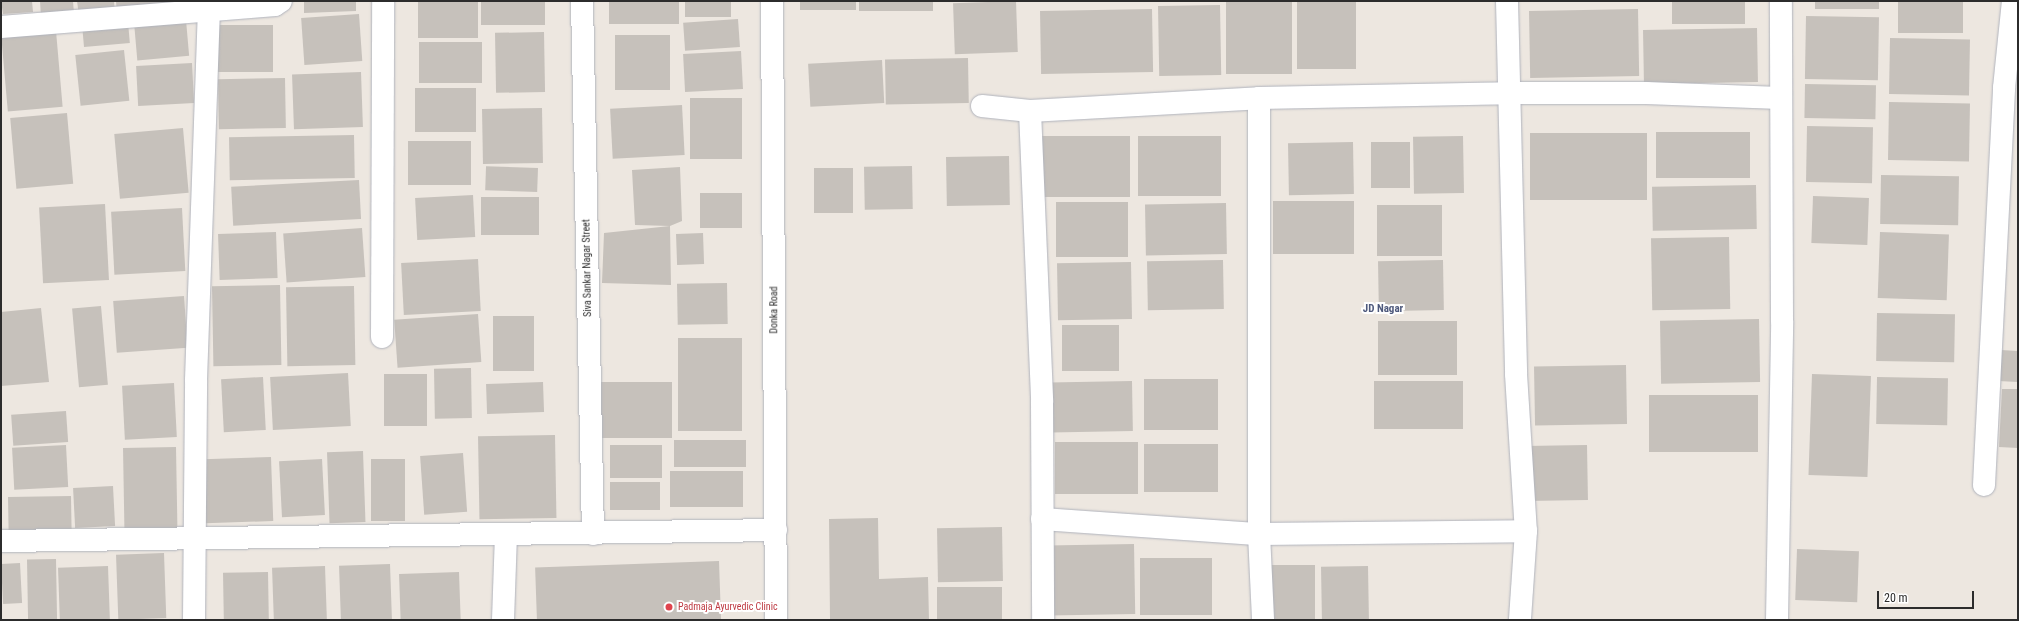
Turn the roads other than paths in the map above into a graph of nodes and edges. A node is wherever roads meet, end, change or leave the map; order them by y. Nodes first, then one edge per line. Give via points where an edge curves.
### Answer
1 (281, 1) edge
2 (383, 1) edge
3 (582, 1) edge
4 (772, 1) edge
5 (1507, 1) edge
6 (1781, 1) edge
7 (2013, 1) edge
8 (209, 11) junction
9 (1, 27) edge
10 (1512, 93) junction
11 (1259, 98) junction
12 (1780, 98) junction
13 (982, 106) dead end
14 (1030, 111) junction
15 (382, 337) dead end
16 (1984, 485) dead end
17 (1042, 519) junction
18 (776, 530) junction
19 (1526, 531) junction
20 (593, 534) junction
21 (1259, 534) junction
22 (506, 536) junction
23 (1, 541) edge
24 (192, 541) junction
25 (194, 620) edge
26 (504, 620) edge
27 (776, 620) edge
28 (1043, 620) edge
29 (1263, 620) edge
30 (1520, 620) edge
31 (1777, 620) edge

1 - 8 street via 275,5
2 - 15 street
3 - 20 street, Siva Sankar Nagar Street
4 - 18 street, Donka Road
5 - 10 street
6 - 12 street
7 - 16 street via 2004,88
8 - 9 street
8 - 24 street
10 - 11 street
10 - 12 street via 1646,93
10 - 19 street via 1516,374
11 - 14 street
11 - 21 street
12 - 31 street via 1782,321
13 - 14 street
14 - 17 street via 1042,402
17 - 21 street
17 - 28 street
18 - 20 street
18 - 27 street, Donka Road
19 - 21 street
19 - 30 street
20 - 22 street
21 - 29 street
22 - 24 street
22 - 26 street
23 - 24 street
24 - 25 street

